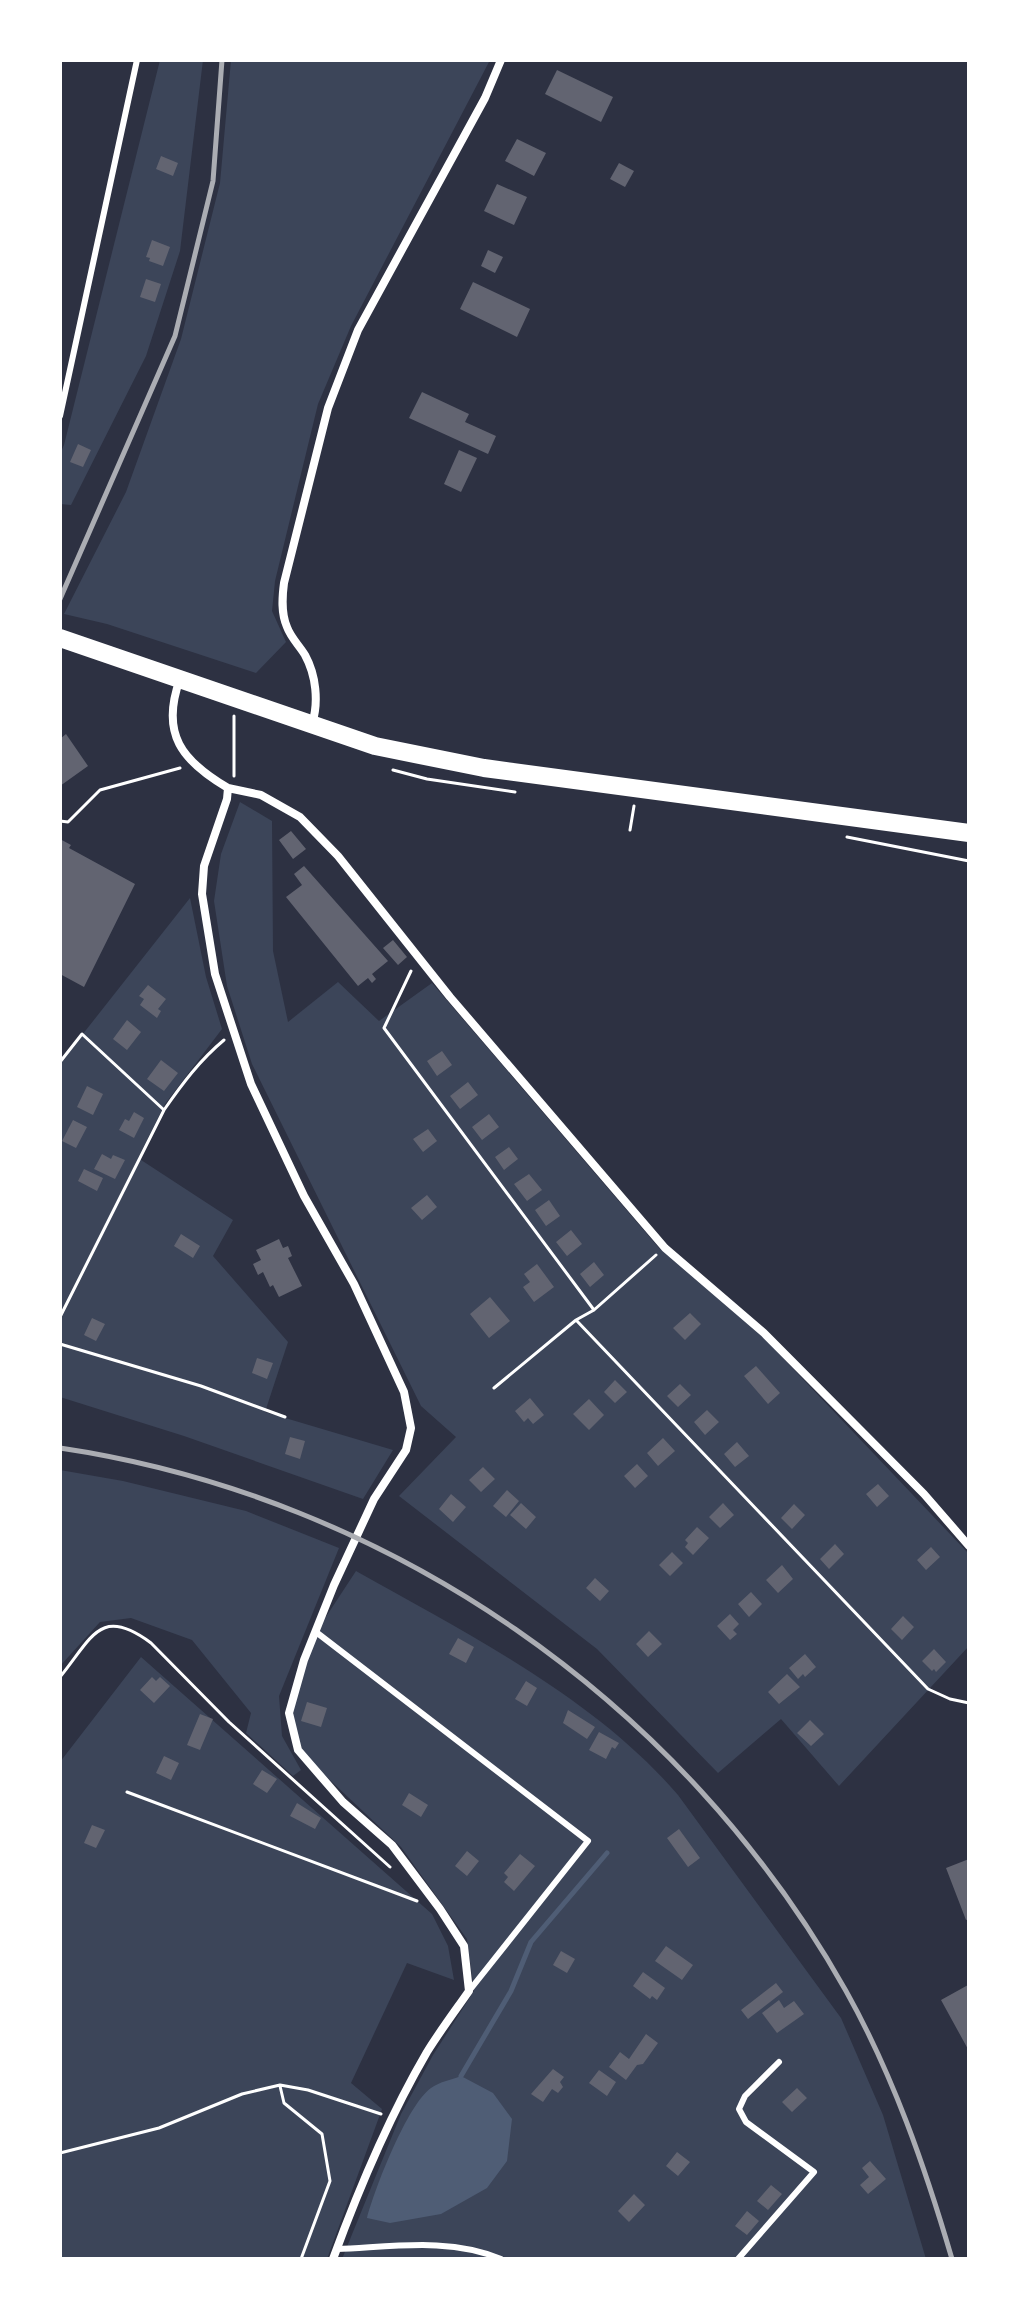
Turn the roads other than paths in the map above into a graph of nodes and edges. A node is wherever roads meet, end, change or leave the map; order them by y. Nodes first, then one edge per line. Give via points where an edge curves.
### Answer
1 (137, 60) edge
2 (501, 60) edge
3 (60, 416) edge
4 (65, 640) edge
5 (181, 679) junction
6 (312, 725) junction
7 (231, 789) junction
8 (964, 830) edge
9 (969, 1546) edge
10 (316, 1632) junction
11 (469, 1991) junction
12 (779, 2062) dead end
13 (337, 2249) junction
14 (333, 2259) edge
15 (501, 2259) edge
16 (738, 2259) edge

1 - 3 lane
2 - 6 street via 358,330 328,408 282,601 287,629 312,671
4 - 5 main road
5 - 6 main road
5 - 7 street via 175,694 178,745 202,773
6 - 8 main road via 375,746 484,768
7 - 9 street via 261,795 300,817 665,1248 764,1333
7 - 10 street via 204,866 202,894 215,974 251,1084 304,1196 354,1284 404,1392 411,1428 406,1450 374,1499
10 - 11 street via 289,1713 298,1750 343,1802 392,1845 440,1909 464,1946
10 - 11 lane via 588,1841
11 - 13 street via 392,2118
12 - 16 lane via 739,2109 746,2122 814,2172
13 - 14 street
13 - 15 lane via 446,2245

